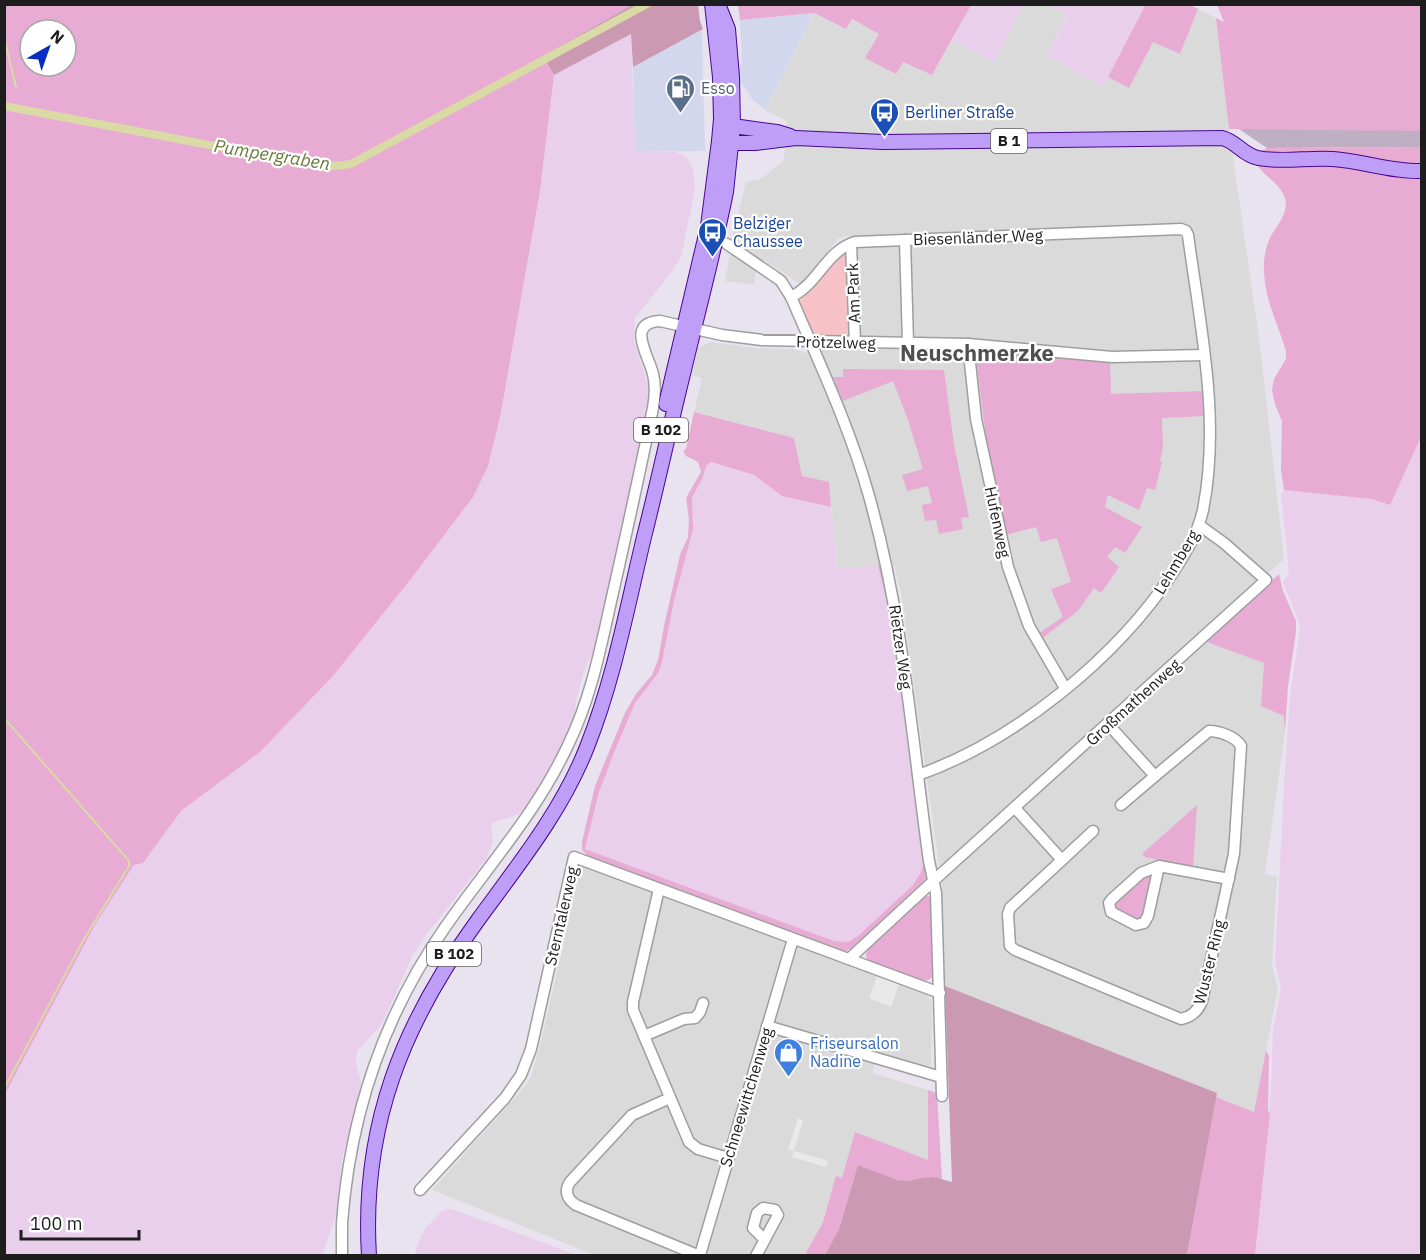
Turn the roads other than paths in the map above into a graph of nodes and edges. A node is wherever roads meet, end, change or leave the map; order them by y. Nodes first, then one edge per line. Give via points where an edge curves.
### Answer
1 (712, 4) edge
2 (718, 4) edge
3 (733, 126) junction
4 (796, 138) junction
5 (724, 139) junction
6 (1422, 171) edge
7 (1186, 231) joint
8 (905, 240) junction
9 (727, 244) dead end
10 (851, 244) junction
11 (791, 297) junction
12 (690, 327) junction
13 (810, 341) junction
14 (855, 342) junction
15 (908, 343) junction
16 (968, 344) junction
17 (1204, 355) junction
18 (1198, 525) junction
19 (1065, 688) junction
20 (1108, 724) junction
21 (918, 775) junction
22 (1155, 776) junction
23 (1121, 805) dead end
24 (1015, 808) junction
25 (1093, 831) dead end
26 (1062, 860) junction
27 (1159, 866) junction
28 (1229, 879) junction
29 (934, 882) junction
30 (659, 889) junction
31 (793, 939) junction
32 (849, 959) junction
33 (940, 993) junction
34 (703, 1003) dead end
35 (767, 1026) junction
36 (644, 1036) junction
37 (941, 1077) junction
38 (942, 1096) dead end
39 (670, 1098) junction
40 (728, 1158) junction
41 (420, 1190) dead end
42 (764, 1239) dead end
43 (700, 1255) edge
44 (342, 1256) edge
45 (369, 1256) edge
46 (756, 1256) edge

1 - 5 main road
2 - 3 main road via 730,45
3 - 4 main road, B 1
3 - 5 main road
4 - 5 main road, B 1 via 755,143
4 - 6 main road, B 1 via 883,142 1222,138 1261,159 1337,159
5 - 12 main road, B 102
7 - 8 street, Biesenländer Weg
7 - 17 street, Lehmberg
8 - 10 street, Biesenländer Weg
8 - 15 street
9 - 11 street, Rietzer Weg via 781,281
10 - 11 street via 834,254 810,284
10 - 14 street, Am Park
11 - 13 street, Rietzer Weg
12 - 13 street, Prötzelweg via 742,338
12 - 44 street, Prötzelweg via 655,321 642,330 641,339 654,376 653,408 602,642 584,704 570,742 546,787 432,946 385,1034 367,1086 351,1158
12 - 45 main road, B 102 via 606,695 586,750 558,806 435,983 403,1046 387,1092 372,1163 367,1218
13 - 14 street, Prötzelweg
13 - 21 street, Rietzer Weg via 854,447 874,513 895,604
14 - 15 street, Prötzelweg
15 - 16 street, Prötzelweg
16 - 17 street, Prötzelweg via 1112,357
16 - 19 street, Hufenweg via 977,425 1008,567 1029,626
17 - 18 street, Lehmberg via 1210,450
18 - 19 street, Lehmberg via 1182,558 1145,612
18 - 20 street, Großmathenweg via 1266,580
19 - 21 street, Lehmberg via 988,743
20 - 22 street
20 - 24 street, Großmathenweg
21 - 29 street, Rietzer Weg
22 - 23 street, Wuster Ring
22 - 28 street, Wuster Ring via 1209,731 1240,743 1236,842
24 - 26 street
24 - 29 street, Großmathenweg
25 - 26 street, Wuster Ring
26 - 28 street, Wuster Ring via 1010,908 1010,946 1182,1019 1197,1012 1202,1001
27 - 27 street via 1144,922 1136,925 1111,912 1112,899 1141,873
27 - 28 street
29 - 32 street
29 - 33 street, Rietzer Weg
30 - 31 street, Sterntalerweg
30 - 36 street via 633,1002
30 - 41 street, Sterntalerweg via 574,857 525,1067 505,1098
31 - 32 street, Sterntalerweg
31 - 35 street, Schneewittchenweg
32 - 33 street, Sterntalerweg
33 - 37 street, Rietzer Weg
34 - 36 street via 695,1018
35 - 37 street
35 - 40 street, Schneewittchenweg
36 - 39 street
37 - 38 street, Rietzer Weg
39 - 40 street via 691,1145
39 - 43 street via 632,1115 570,1182 567,1193 576,1205
40 - 43 street, Schneewittchenweg
42 - 46 street

